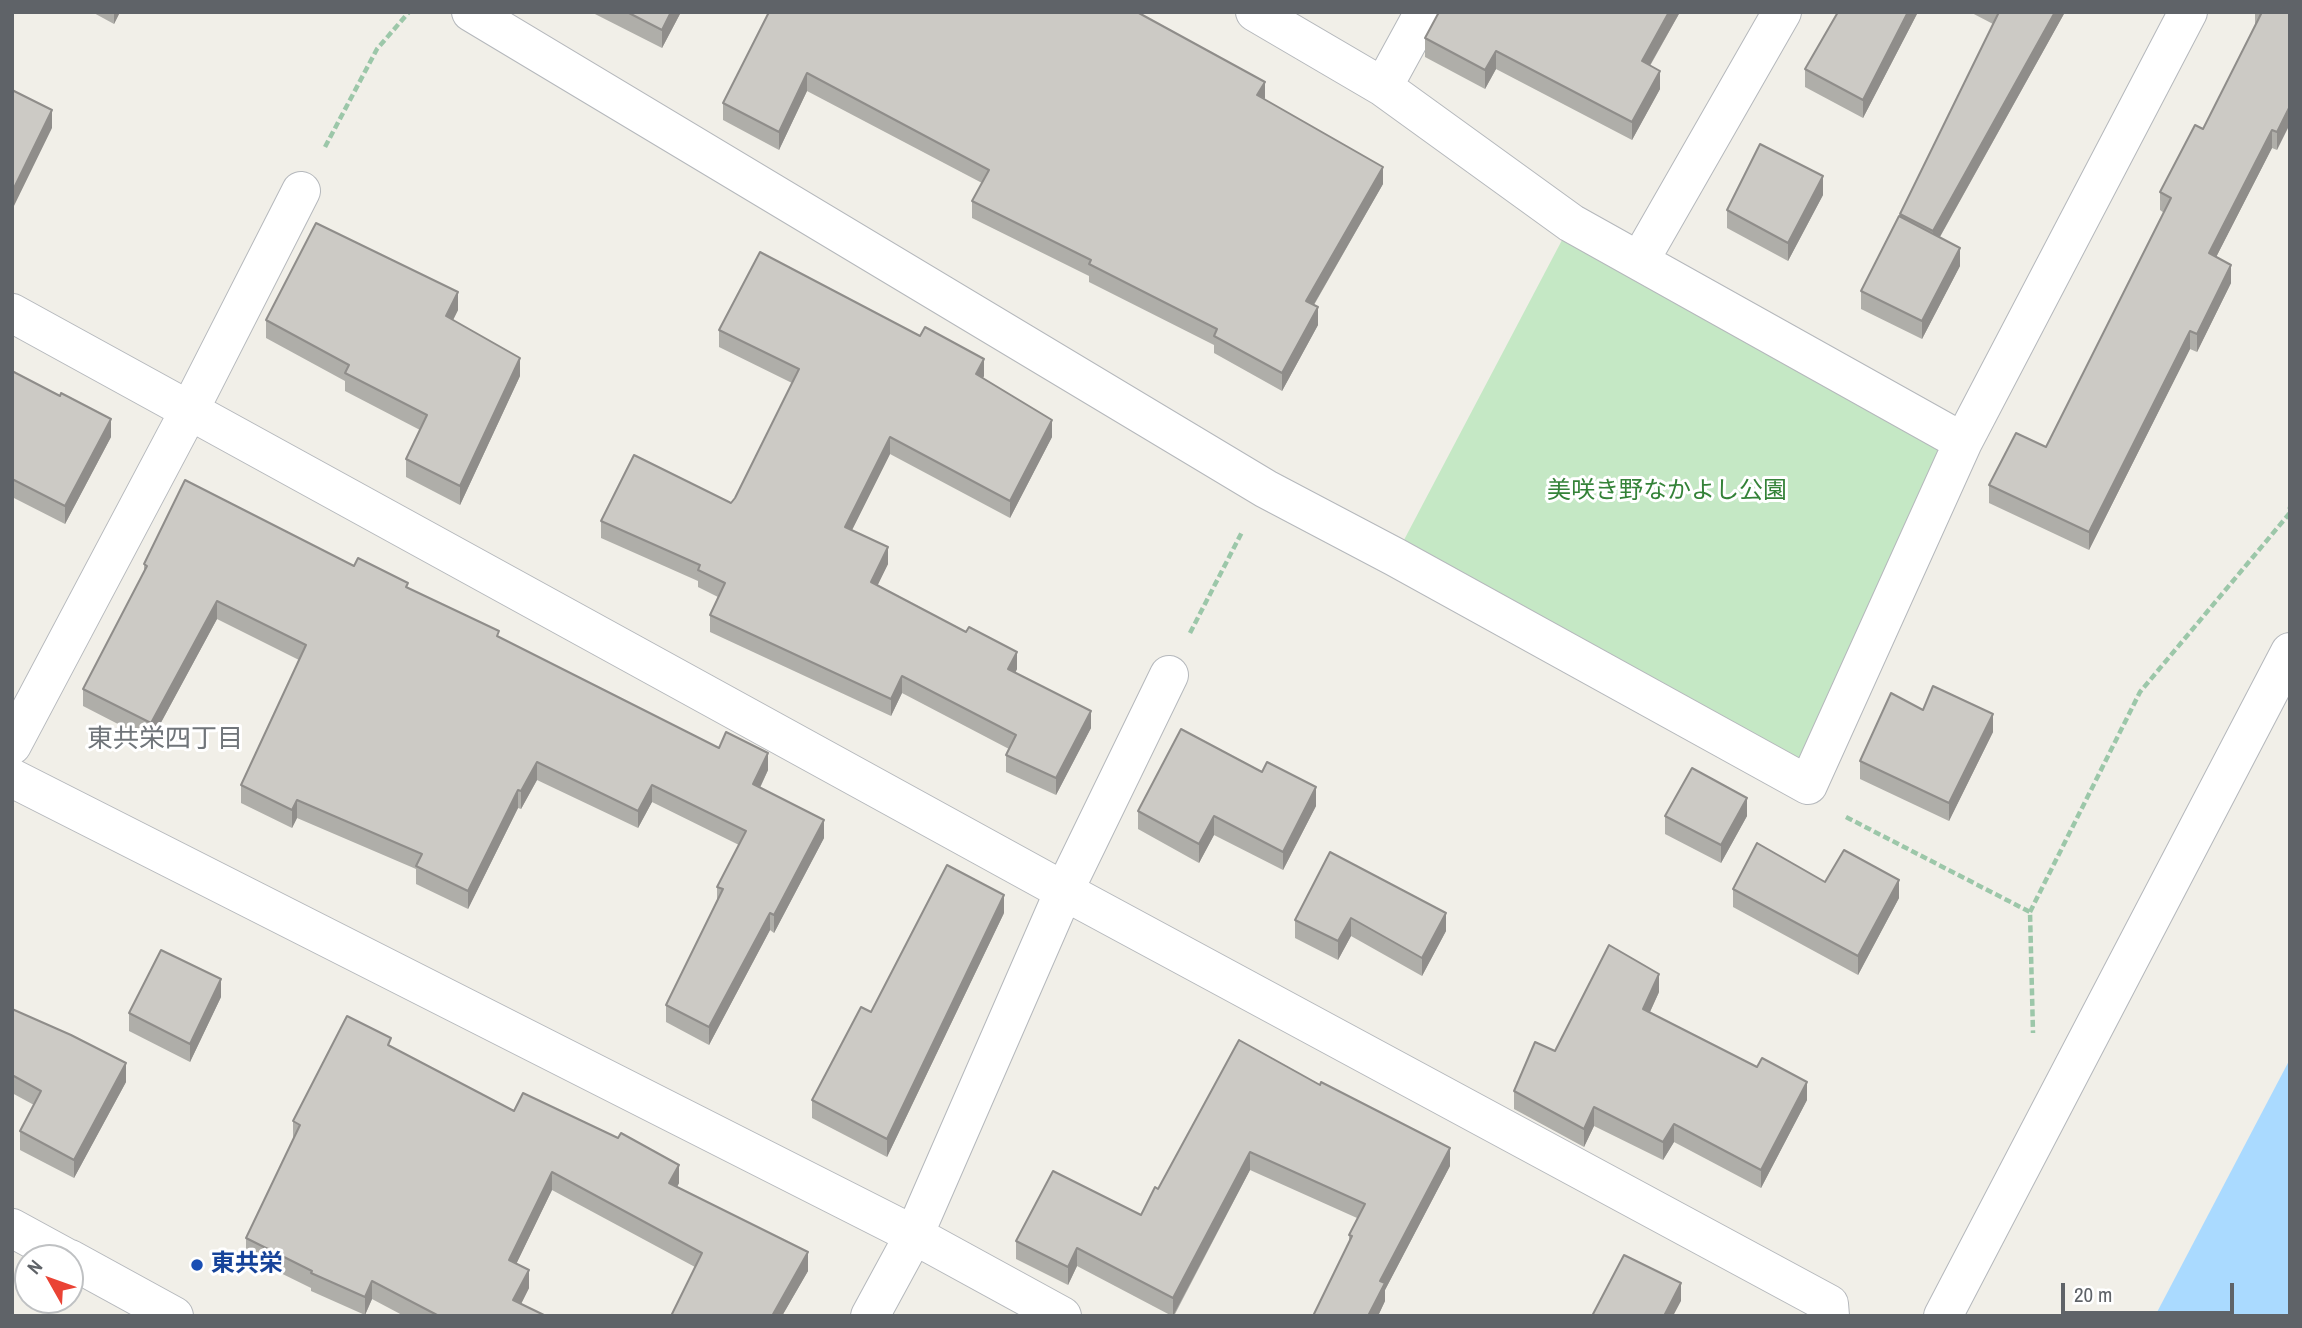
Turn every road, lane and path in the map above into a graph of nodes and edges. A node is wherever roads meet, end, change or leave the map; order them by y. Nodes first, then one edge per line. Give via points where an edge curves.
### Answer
1 (409, 12) edge
2 (471, 12) edge
3 (1255, 12) edge
4 (1424, 12) edge
5 (1782, 12) edge
6 (2188, 12) edge
7 (1383, 87) junction
8 (301, 191) joint
9 (1640, 260) junction
10 (12, 313) edge
11 (190, 411) junction
12 (1963, 442) junction
13 (1266, 489) junction
14 (2290, 507) edge
15 (2290, 652) edge
16 (1170, 675) joint
17 (12, 745) edge
18 (12, 778) edge
19 (1808, 785) junction
20 (1064, 891) junction
21 (2030, 912) junction
22 (2034, 1045) dead end
23 (12, 1228) edge
24 (914, 1235) junction
25 (41, 1244) edge
26 (84, 1267) edge
27 (174, 1316) edge
28 (870, 1316) edge
29 (1062, 1316) edge
30 (1830, 1316) edge
31 (1943, 1316) edge

1 - 8 path via 377,48
2 - 13 street
3 - 7 street
4 - 7 street
5 - 9 street
6 - 12 street
7 - 9 street via 1571,223
8 - 11 street
9 - 12 street
10 - 11 street
11 - 17 street
11 - 20 street
12 - 19 street
13 - 16 path
13 - 19 street
14 - 21 path via 2289,514 2140,692
15 - 31 street
16 - 20 street
18 - 24 street
19 - 21 path via 1837,813
20 - 24 street
20 - 30 street via 1829,1304
21 - 22 path
23 - 25 street
24 - 28 street
24 - 29 street
26 - 27 street

